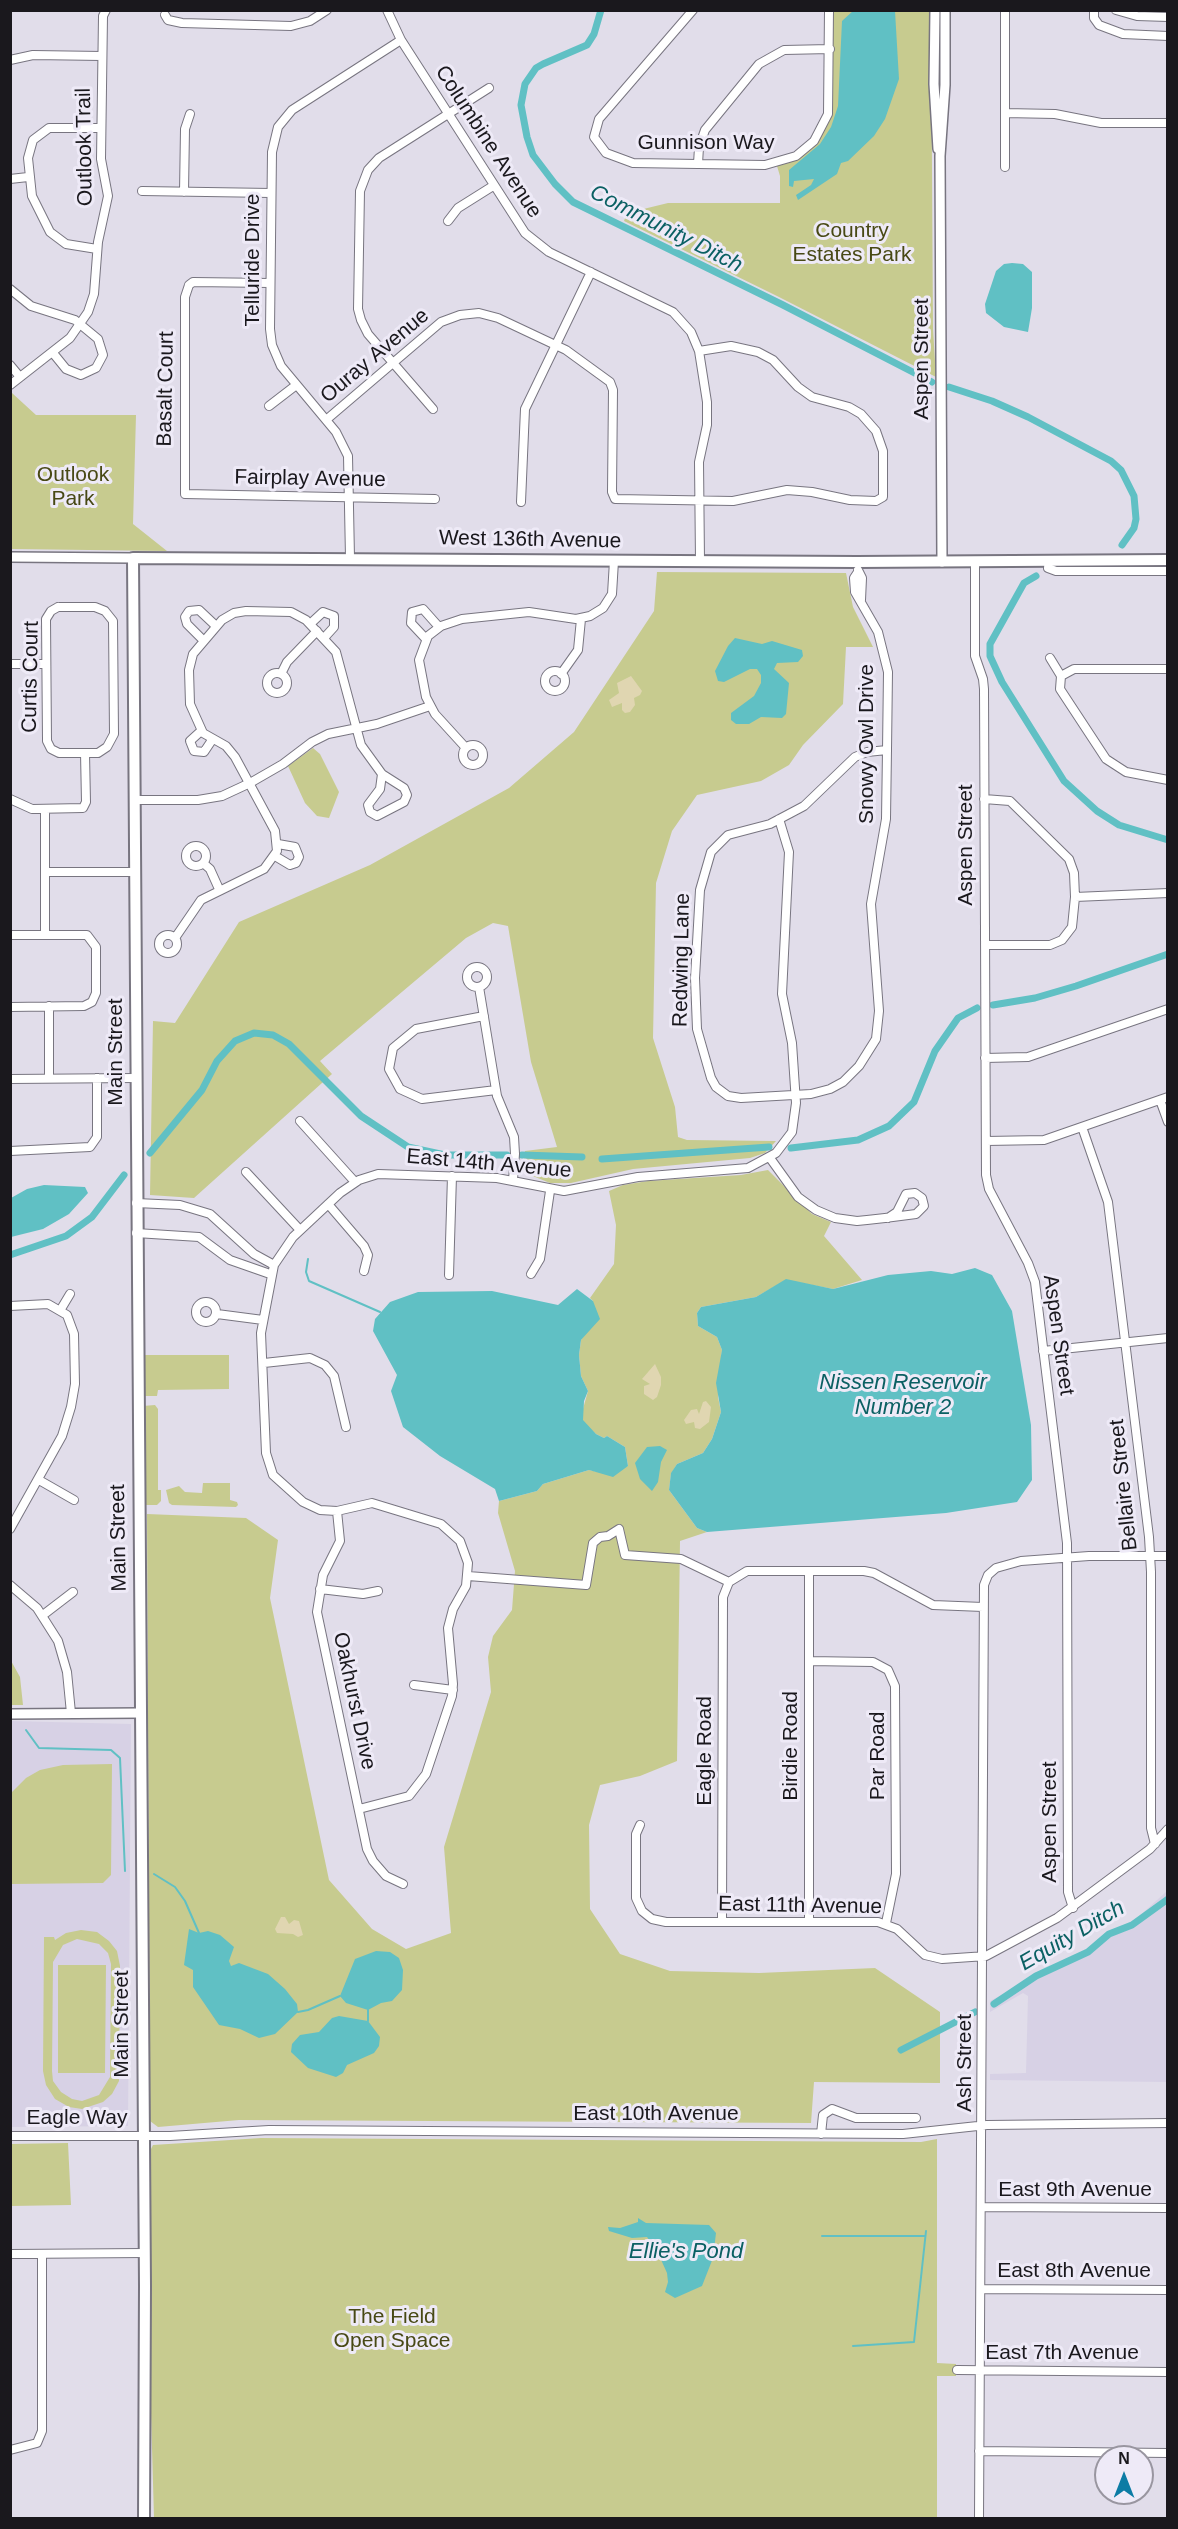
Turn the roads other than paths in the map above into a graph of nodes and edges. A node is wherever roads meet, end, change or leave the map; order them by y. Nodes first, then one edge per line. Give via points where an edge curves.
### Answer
1 (327, 10) edge
2 (387, 10) edge
3 (693, 10) edge
4 (829, 10) edge
5 (935, 10) edge
6 (945, 10) edge
7 (1005, 10) edge
8 (1094, 10) edge
9 (1116, 10) edge
10 (102, 12) edge
11 (165, 15) dead end
12 (1167, 17) edge
13 (1167, 36) edge
14 (401, 40) junction
15 (830, 49) junction
16 (102, 56) junction
17 (10, 60) edge
18 (489, 88) dead end
19 (1005, 113) junction
20 (190, 114) dead end
21 (449, 114) junction
22 (1167, 123) edge
23 (101, 128) junction
24 (940, 156) junction
25 (698, 164) junction
26 (1005, 167) dead end
27 (28, 177) junction
28 (10, 179) edge
29 (493, 186) junction
30 (142, 191) dead end
31 (184, 192) junction
32 (271, 193) junction
33 (448, 221) dead end
34 (97, 249) junction
35 (591, 272) junction
36 (270, 283) junction
37 (10, 289) edge
38 (81, 324) junction
39 (555, 345) junction
40 (699, 351) junction
41 (53, 353) junction
42 (393, 363) junction
43 (10, 365) edge
44 (20, 377) junction
45 (10, 385) edge
46 (295, 386) junction
47 (269, 406) dead end
48 (433, 409) dead end
49 (326, 420) junction
50 (182, 496) joint
51 (350, 497) junction
52 (435, 499) dead end
53 (699, 501) junction
54 (521, 502) dead end
55 (10, 557) edge
56 (133, 558) junction
57 (350, 558) junction
58 (1049, 560) junction
59 (1167, 560) edge
60 (615, 561) junction
61 (700, 561) junction
62 (975, 561) junction
63 (942, 562) junction
64 (858, 567) junction
65 (1167, 571) edge
66 (581, 619) junction
67 (216, 626) junction
68 (439, 627) junction
69 (314, 628) junction
70 (324, 638) junction
71 (426, 639) junction
72 (203, 640) junction
73 (1050, 658) dead end
74 (10, 664) edge
75 (46, 664) junction
76 (1167, 669) edge
77 (281, 674) dead end
78 (561, 674) dead end
79 (1062, 676) junction
80 (430, 706) junction
81 (356, 728) junction
82 (201, 731) junction
83 (212, 740) junction
84 (466, 748) dead end
85 (887, 750) junction
86 (85, 753) junction
87 (382, 774) junction
88 (1167, 780) edge
89 (250, 783) junction
90 (10, 799) edge
91 (984, 799) junction
92 (135, 800) junction
93 (45, 810) junction
94 (779, 819) junction
95 (278, 844) junction
96 (275, 856) junction
97 (203, 863) dead end
98 (45, 872) junction
99 (135, 872) junction
100 (219, 889) junction
101 (1167, 893) edge
102 (1075, 897) junction
103 (45, 934) junction
104 (10, 935) edge
105 (175, 938) dead end
106 (985, 945) junction
107 (479, 987) dead end
108 (49, 1006) junction
109 (10, 1007) edge
110 (1167, 1009) edge
111 (483, 1016) junction
112 (985, 1058) junction
113 (49, 1078) junction
114 (97, 1078) junction
115 (136, 1078) junction
116 (10, 1079) edge
117 (496, 1090) junction
118 (796, 1095) junction
119 (1164, 1099) edge
120 (300, 1121) dead end
121 (1167, 1122) edge
122 (1082, 1127) junction
123 (986, 1141) junction
124 (10, 1151) edge
125 (770, 1158) junction
126 (246, 1172) dead end
127 (452, 1176) junction
128 (513, 1180) junction
129 (355, 1182) junction
130 (550, 1191) junction
131 (136, 1203) junction
132 (328, 1204) junction
133 (888, 1218) junction
134 (300, 1230) junction
135 (136, 1233) junction
136 (274, 1265) junction
137 (364, 1270) dead end
138 (270, 1274) junction
139 (531, 1274) dead end
140 (449, 1275) dead end
141 (70, 1294) dead end
142 (10, 1306) edge
143 (61, 1310) junction
144 (217, 1314) dead end
145 (263, 1320) junction
146 (1167, 1338) edge
147 (1125, 1342) junction
148 (1043, 1351) junction
149 (264, 1363) junction
150 (346, 1427) dead end
151 (39, 1480) junction
152 (74, 1500) dead end
153 (337, 1511) junction
154 (10, 1529) edge
155 (1150, 1556) junction
156 (1167, 1556) edge
157 (1067, 1557) junction
158 (809, 1571) junction
159 (468, 1576) junction
160 (729, 1582) junction
161 (10, 1585) edge
162 (320, 1589) junction
163 (378, 1591) dead end
164 (73, 1592) dead end
165 (983, 1607) junction
166 (43, 1616) junction
167 (809, 1661) junction
168 (414, 1685) dead end
169 (453, 1690) junction
170 (71, 1713) junction
171 (140, 1713) junction
172 (10, 1714) edge
173 (359, 1809) junction
174 (640, 1826) dead end
175 (1167, 1829) edge
176 (1155, 1844) junction
177 (403, 1884) dead end
178 (1073, 1908) junction
179 (722, 1922) junction
180 (809, 1922) junction
181 (886, 1923) junction
182 (983, 1957) junction
183 (915, 2118) dead end
184 (1167, 2123) edge
185 (982, 2125) junction
186 (821, 2134) junction
187 (10, 2136) edge
188 (143, 2136) junction
189 (982, 2207) junction
190 (1167, 2208) edge
191 (145, 2253) junction
192 (10, 2254) edge
193 (42, 2254) junction
194 (981, 2289) junction
195 (1167, 2290) edge
196 (957, 2370) dead end
197 (980, 2370) junction
198 (1167, 2372) edge
199 (10, 2450) edge
200 (979, 2451) junction
201 (1167, 2453) edge
202 (144, 2518) edge
203 (979, 2518) edge

1 - 11 street via 310,21 291,26 182,23 168,20
2 - 14 street, Columbine Avenue
3 - 25 street, Gunnison Way via 599,119 592,133 600,148 624,161
4 - 15 street, Gunnison Way
5 - 24 street, Aspen Street via 934,84
6 - 24 street, Aspen Street
7 - 19 street
8 - 13 street via 1096,22 1105,28 1128,35
9 - 12 street via 1137,16
10 - 16 street, Outlook Trail
14 - 21 street, Columbine Avenue
14 - 32 street, Telluride Drive via 286,115 273,142
15 - 25 street via 784,50 759,64 705,130
15 - 25 street, Gunnison Way via 828,114 805,149 775,164
16 - 17 street via 33,55
16 - 23 street, Outlook Trail
18 - 21 street
19 - 22 street via 1055,114 1101,123
19 - 26 street
20 - 31 street via 185,129
21 - 29 street, Columbine Avenue
21 - 42 street via 379,158 361,183 358,309 364,328
23 - 27 street via 56,127 42,131 30,146
23 - 34 street, Outlook Trail via 101,159 108,196
24 - 63 street, Aspen Street
27 - 28 street
27 - 34 street via 34,203 50,232 66,244
29 - 33 street via 458,208
29 - 35 street, Columbine Avenue via 531,239
30 - 31 street
31 - 32 street
32 - 36 street, Telluride Drive
34 - 38 street, Outlook Trail via 94,294
35 - 39 street
35 - 40 street, Columbine Avenue via 673,312 692,332
36 - 46 street, Telluride Drive via 272,345
36 - 50 street, Basalt Court via 185,282
37 - 38 street via 30,309 60,313
38 - 41 street, Outlook Trail
38 - 41 street via 102,344 102,359 96,368 85,374 73,373
39 - 42 street, Ouray Avenue via 498,318 469,313 441,322
39 - 53 street, Ouray Avenue via 610,382 615,498
39 - 54 street via 525,409
40 - 53 street, Columbine Avenue via 707,402 707,425 699,462
40 - 53 street via 731,346 758,351 812,397 861,414 881,442 884,461 883,497 876,501 850,501 787,490 742,500
41 - 44 street, Outlook Trail
42 - 48 street
42 - 49 street, Ouray Avenue
43 - 44 street
44 - 45 street, Outlook Trail
46 - 47 street
46 - 49 street, Telluride Drive
49 - 51 street, Telluride Drive via 348,456
50 - 51 street, Fairplay Avenue
51 - 52 street, Fairplay Avenue
51 - 57 street, Telluride Drive
53 - 61 street, Columbine Avenue
55 - 56 street, West 136th Avenue
56 - 57 main road, West 136th Avenue
56 - 92 main road, Main Street
57 - 60 main road, West 136th Avenue
58 - 59 main road, West 136th Avenue
58 - 62 main road, West 136th Avenue
58 - 65 street, West 136th Avenue via 1048,568 1056,571
60 - 61 main road, West 136th Avenue
60 - 66 street via 608,602 597,613
61 - 64 main road, West 136th Avenue
62 - 63 main road, West 136th Avenue
62 - 91 street, Aspen Street via 975,656 984,689
63 - 64 main road, West 136th Avenue
64 - 85 street, Snowy Owl Drive via 855,592 880,631 888,672
66 - 68 street via 529,612 462,619
66 - 78 street via 578,650
67 - 69 street via 229,615 246,611 291,612
67 - 72 street
67 - 72 street via 199,610 189,611 185,617 187,624
68 - 71 street
68 - 71 street via 423,609 412,612 411,623
69 - 70 street
69 - 70 street via 323,612 334,616 334,627
69 - 77 street
70 - 81 street via 336,652
71 - 80 street via 420,666
72 - 82 street via 193,654 189,670 190,704
73 - 79 street
74 - 75 street
75 - 86 street, Curtis Court via 49,745 59,753
75 - 86 street, Curtis Court via 46,620 51,610 95,607 110,616 114,625 114,734 102,751
76 - 79 street via 1074,669
79 - 88 street via 1060,689 1106,759 1126,771
80 - 81 street
80 - 84 street
81 - 87 street via 365,753
81 - 89 street via 312,742
82 - 83 street
82 - 83 street via 190,741 194,751 204,752
83 - 89 street via 232,752
85 - 94 street, Redwing Lane via 855,757 814,799
85 - 118 street, Snowy Owl Drive via 886,819 871,897 879,1011 876,1039 860,1066 843,1082 819,1092
86 - 93 street via 85,805 78,809
87 - 87 street via 404,788 407,795 404,802 380,816 373,814 368,805 380,789
89 - 92 street via 206,799
89 - 95 street
90 - 93 street via 24,807
91 - 102 street via 1010,801 1069,859
91 - 106 street, Aspen Street
92 - 99 main road, Main Street
93 - 98 street
94 - 118 street, East 14th Avenue via 789,852 782,994 792,1043
94 - 118 street, Redwing Lane via 728,835 711,852 700,884 695,978 697,1029 711,1078 725,1095
95 - 96 street
95 - 96 street via 295,847 299,857 290,865
96 - 100 street via 264,869
97 - 100 street
98 - 99 street
98 - 103 street
99 - 115 main road, Main Street
100 - 105 street via 193,907
101 - 102 street
102 - 106 street via 1072,927 1062,940 1050,945
103 - 104 street
103 - 108 street via 85,934 96,947 96,993 92,1002 84,1006
106 - 112 street, Aspen Street
107 - 111 street
108 - 109 street
108 - 113 street
110 - 112 street via 1028,1057
111 - 117 street
111 - 117 street via 416,1029 393,1048 389,1069 400,1089 422,1099
112 - 123 street, Aspen Street
113 - 114 street
113 - 116 street
114 - 115 street
114 - 124 street via 96,1137 90,1148
115 - 131 main road, Main Street
117 - 128 street via 514,1137
118 - 125 street, East 14th Avenue via 792,1132
119 - 121 street
119 - 122 street
120 - 129 street
122 - 123 street via 1044,1140
122 - 147 street, Bellaire Street via 1108,1202
123 - 148 street, Aspen Street via 989,1189 1035,1282
125 - 130 street, East 14th Avenue via 748,1168 638,1177 572,1191
125 - 133 street via 790,1188 816,1210 846,1220
126 - 134 street
127 - 128 street, East 14th Avenue
127 - 129 street, East 14th Avenue via 387,1174
127 - 140 street
128 - 130 street, East 14th Avenue
129 - 132 street, East 14th Avenue
130 - 139 street via 540,1259
131 - 135 main road, Main Street
131 - 136 street via 180,1205 210,1214 254,1254
132 - 134 street, East 14th Avenue
132 - 137 street via 364,1245 368,1255
133 - 133 street via 919,1213 924,1206 922,1197 906,1194 897,1212
134 - 136 street, East 14th Avenue
135 - 138 street via 199,1237 230,1260
135 - 171 main road, Main Street
136 - 138 street, East 14th Avenue
138 - 145 street, East 14th Avenue
141 - 143 street
142 - 143 street via 42,1303
143 - 151 street via 71,1322 74,1334 74,1394 62,1436
144 - 145 street
145 - 149 street, East 14th Avenue
146 - 147 street
147 - 148 street
147 - 155 street, Bellaire Street
148 - 157 street, Aspen Street
149 - 150 street via 310,1358 325,1365 334,1376
149 - 153 street, East 14th Avenue via 266,1453 273,1475 311,1506
151 - 152 street
151 - 154 street
153 - 159 street via 372,1503 441,1524 463,1547
153 - 162 street, Oakhurst Drive via 340,1541
155 - 156 street, Ash Street
155 - 157 street, Ash Street
155 - 176 street, Bellaire Street via 1151,1828
157 - 165 street, Ash Street via 996,1568 986,1580
157 - 178 street, Aspen Street via 1068,1893
158 - 160 street via 747,1571
158 - 165 street via 864,1571 933,1605
158 - 167 street, Birdie Road
159 - 160 street via 586,1585 593,1543 619,1529 625,1555 681,1559
159 - 169 street via 449,1624
160 - 179 street, Eagle Road via 723,1597
161 - 166 street
162 - 163 street via 363,1594
162 - 173 street, Oakhurst Drive via 317,1612
164 - 166 street
165 - 182 street, Ash Street
166 - 170 street via 64,1658
167 - 180 street, Birdie Road
167 - 181 street, Par Road via 876,1663 888,1670 895,1686 896,1874
168 - 169 street
169 - 173 street via 421,1784 409,1796
170 - 171 street
170 - 172 street
171 - 188 main road, Main Street
173 - 177 street, Oakhurst Drive via 373,1861 390,1879
174 - 179 street, East 11th Avenue via 635,1840 637,1903 647,1916 666,1922
175 - 176 street, East 11th Avenue
176 - 178 street, East 11th Avenue
178 - 182 street, East 11th Avenue
179 - 180 street, East 11th Avenue
180 - 181 street, East 11th Avenue
181 - 182 street, East 11th Avenue via 931,1958
182 - 185 street, Ash Street
183 - 186 street via 856,2118 832,2109 823,2115
184 - 185 street, East 10th Avenue
185 - 186 street, East 10th Avenue via 920,2134
185 - 189 street, Ash Street
186 - 188 street, East 10th Avenue via 269,2130
187 - 188 street, Eagle Way
188 - 191 main road, Main Street
189 - 190 street, East 9th Avenue
189 - 194 street, Ash Street
191 - 193 street
191 - 202 main road, Main Street
192 - 193 street
193 - 199 street via 42,2430 37,2443
194 - 195 street, East 8th Avenue
194 - 197 street, Ash Street
196 - 197 street, East 7th Avenue
197 - 198 street, East 7th Avenue
197 - 200 street, Ash Street
200 - 201 street
200 - 203 street, Ash Street

